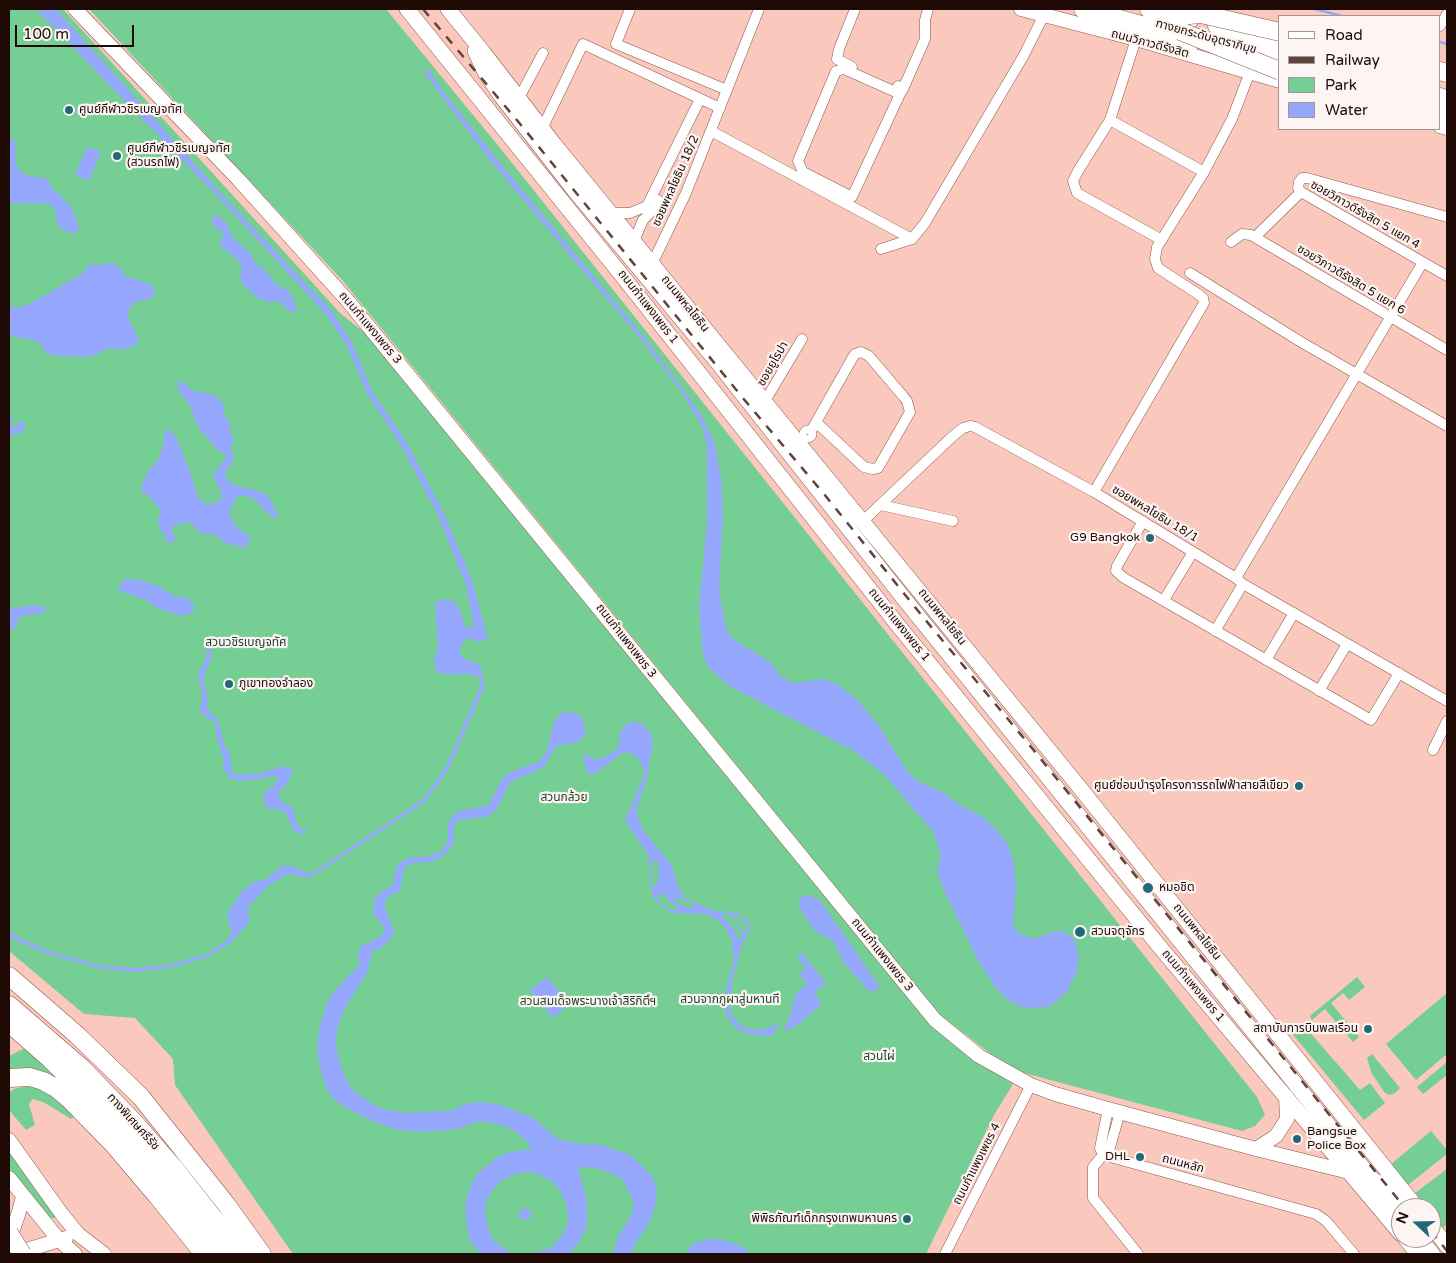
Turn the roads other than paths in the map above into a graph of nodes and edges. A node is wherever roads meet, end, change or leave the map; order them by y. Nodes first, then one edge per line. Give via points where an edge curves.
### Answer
1 (75, 9) edge
2 (407, 9) edge
3 (448, 9) edge
4 (630, 9) edge
5 (759, 9) edge
6 (855, 9) edge
7 (928, 9) edge
8 (1020, 9) edge
9 (1082, 9) edge
10 (1104, 9) edge
11 (1150, 9) edge
12 (1208, 9) edge
13 (1044, 15) junction
14 (1178, 23) junction
15 (1278, 25) edge
16 (464, 28) junction
17 (1278, 32) edge
18 (1278, 41) edge
19 (1278, 41) edge
20 (1135, 43) junction
21 (543, 53) dead end
22 (1278, 55) edge
23 (1278, 62) edge
24 (1278, 70) edge
25 (1250, 72) junction
26 (1278, 80) edge
27 (727, 90) junction
28 (902, 91) junction
29 (519, 98) junction
30 (702, 100) junction
31 (720, 108) junction
32 (1110, 120) junction
33 (542, 129) junction
34 (711, 131) junction
35 (1204, 172) junction
36 (1301, 192) junction
37 (610, 213) junction
38 (640, 216) junction
39 (1447, 217) edge
40 (1255, 237) junction
41 (912, 239) junction
42 (1162, 240) junction
43 (634, 241) junction
44 (1231, 242) dead end
45 (881, 249) dead end
46 (1423, 262) junction
47 (652, 264) junction
48 (1190, 273) dead end
49 (1447, 276) edge
50 (1391, 318) junction
51 (691, 331) junction
52 (802, 339) dead end
53 (722, 348) junction
54 (1447, 350) edge
55 (1357, 374) junction
56 (765, 401) junction
57 (1447, 426) edge
58 (808, 433) junction
59 (1094, 492) junction
60 (881, 505) junction
61 (864, 521) junction
62 (953, 521) dead end
63 (1143, 521) junction
64 (1193, 552) junction
65 (1239, 581) junction
66 (1164, 600) junction
67 (1294, 613) junction
68 (1215, 631) junction
69 (1347, 644) junction
70 (1266, 660) junction
71 (1399, 672) junction
72 (1319, 690) junction
73 (1447, 701) edge
74 (1447, 721) edge
75 (1432, 750) dead end
76 (1076, 783) junction
77 (1085, 822) junction
78 (9, 976) edge
79 (9, 988) edge
80 (9, 1004) edge
81 (9, 1023) edge
82 (82, 1068) junction
83 (13, 1080) edge
84 (1030, 1085) junction
85 (1286, 1096) junction
86 (1114, 1111) junction
87 (9, 1140) edge
88 (1256, 1149) junction
89 (1103, 1155) junction
90 (1349, 1172) junction
91 (9, 1178) edge
92 (1372, 1179) junction
93 (22, 1197) junction
94 (1403, 1198) edge
95 (1410, 1198) edge
96 (1391, 1203) edge
97 (1391, 1222) edge
98 (9, 1233) edge
99 (78, 1234) junction
100 (59, 1240) junction
101 (9, 1241) edge
102 (13, 1254) edge
103 (22, 1254) edge
104 (75, 1254) edge
105 (104, 1254) edge
106 (204, 1254) edge
107 (221, 1254) edge
108 (242, 1254) edge
109 (262, 1254) edge
110 (945, 1254) edge
111 (1138, 1254) edge
112 (1354, 1254) edge

1 - 84 street, ถนนกำแพงเพชร 3 via 239,180 347,300 935,1020 979,1056
2 - 85 main road, ถนนกำแพงเพชร 1 via 914,644 1159,946
3 - 16 main road, ถนนพหลโยธิน
4 - 27 street via 616,44
5 - 27 street, ซอยพหลโยธิน 18/2
6 - 28 street via 837,60
7 - 28 street via 925,40
8 - 13 street, ถนนวิภาวดีรังสิต
9 - 23 highway, ถนนวิภาวดีรังสิต
10 - 14 highway, ทางยกระดับอุตราภิมุข
11 - 14 highway, ทางยกระดับอุตราภิมุข
11 - 19 highway
12 - 15 street
13 - 20 street, ถนนวิภาวดีรังสิต
13 - 41 street via 930,215
14 - 17 highway, bridge via 1201,14
14 - 18 highway, ทางยกระดับอุตราภิมุข
14 - 22 highway, ทางยกระดับอุตราภิมุข, bridge
14 - 24 highway, bridge
16 - 29 main road, ถนนพหลโยธิน
16 - 51 main road, ถนนพหลโยธิน via 501,96
20 - 25 street, ถนนวิภาวดีรังสิต
20 - 32 street
21 - 29 street
25 - 26 street, ถนนวิภาวดีรังสิต
25 - 35 street via 1232,119
27 - 31 street, ซอยพหลโยธิน 18/2
28 - 28 street via 852,197 803,172 798,161 836,71 844,69
29 - 33 main road, ถนนพหลโยธิน
30 - 31 street
30 - 33 street via 583,44
30 - 38 street
31 - 34 street, ซอยพหลโยธิน 18/2
32 - 35 street
32 - 42 street via 1073,181 1077,193
33 - 37 main road, ถนนพหลโยธิน
34 - 41 street
34 - 47 street, ซอยพหลโยธิน 18/2
35 - 42 street
36 - 39 street via 1299,182 1308,178
36 - 40 street, ซอยวิภาวดีรังสิต 5 แยก 4
36 - 46 street, ซอยวิภาวดีรังสิต 5 แยก 4
37 - 38 street
37 - 43 main road, ถนนพหลโยธิน
38 - 43 street
40 - 44 street, ซอยวิภาวดีรังสิต 5 แยก 6 via 1242,234
40 - 50 street, ซอยวิภาวดีรังสิต 5 แยก 6
41 - 45 street
42 - 59 street via 1155,259 1158,268 1198,294 1204,303
43 - 47 main road, ถนนพหลโยธิน
46 - 49 street, ซอยวิภาวดีรังสิต 5 แยก 4
46 - 50 street
47 - 53 main road, ถนนพหลโยธิน
48 - 55 street
50 - 54 street, ซอยวิภาวดีรังสิต 5 แยก 6
50 - 55 street
51 - 53 main road
51 - 77 main road, ถนนพหลโยธิน
52 - 56 street, ซอยยูโรปา
53 - 56 main road, ถนนพหลโยธิน
55 - 57 street
55 - 65 street
56 - 58 main road, ถนนพหลโยธิน
58 - 58 street via 864,467 878,468 910,412 903,396 870,356 861,352 852,357
58 - 61 main road, ถนนพหลโยธิน
59 - 60 street, ซอยพหลโยธิน 18/1 via 970,426 953,436
59 - 63 street, ซอยพหลโยธิน 18/1
60 - 61 street, ซอยพหลโยธิน 18/1
60 - 62 street
61 - 76 main road, ถนนพหลโยธิน
63 - 64 street, ซอยพหลโยธิน 18/1
63 - 66 street via 1116,572
64 - 65 street, ซอยพหลโยธิน 18/1
64 - 66 street
65 - 67 street, ซอยพหลโยธิน 18/1
65 - 68 street
66 - 68 street
67 - 69 street, ซอยพหลโยธิน 18/1
67 - 70 street
68 - 70 street
69 - 71 street, ซอยพหลโยธิน 18/1
69 - 72 street
70 - 72 street
71 - 72 street via 1371,720
71 - 73 street, ซอยพหลโยธิน 18/1
74 - 75 street
76 - 77 main road
76 - 95 main road, ถนนพหลโยธิน
77 - 92 main road, ถนนพหลโยธิน
78 - 109 highway via 141,1097
79 - 82 highway
80 - 82 highway, ทางพิเศษศรีรัช
81 - 107 highway, ทางพิเศษศรีรัช via 106,1115 148,1161
82 - 108 highway, ทางพิเศษศรีรัช via 174,1169
83 - 106 highway via 30,1077 43,1081 68,1098 124,1157
84 - 86 street, ถนนกำแพงเพชร 3
84 - 110 street, ถนนกำแพงเพชร 4
85 - 88 street via 1287,1119 1276,1136
85 - 90 main road, ถนนกำแพงเพชร 1
86 - 88 street, ถนนกำแพงเพชร 3
86 - 89 street via 1109,1151
87 - 99 street
88 - 90 street, ถนนกำแพงเพชร 3
89 - 111 street via 1093,1167 1092,1198
89 - 112 street, ถนนหลัก via 1316,1214
90 - 97 main road, ถนนกำแพงเพชร 1
91 - 93 street
92 - 94 main road
92 - 96 street
93 - 100 street
93 - 101 street
98 - 103 highway, bridge
99 - 100 street
99 - 105 street
100 - 102 street
100 - 104 street

